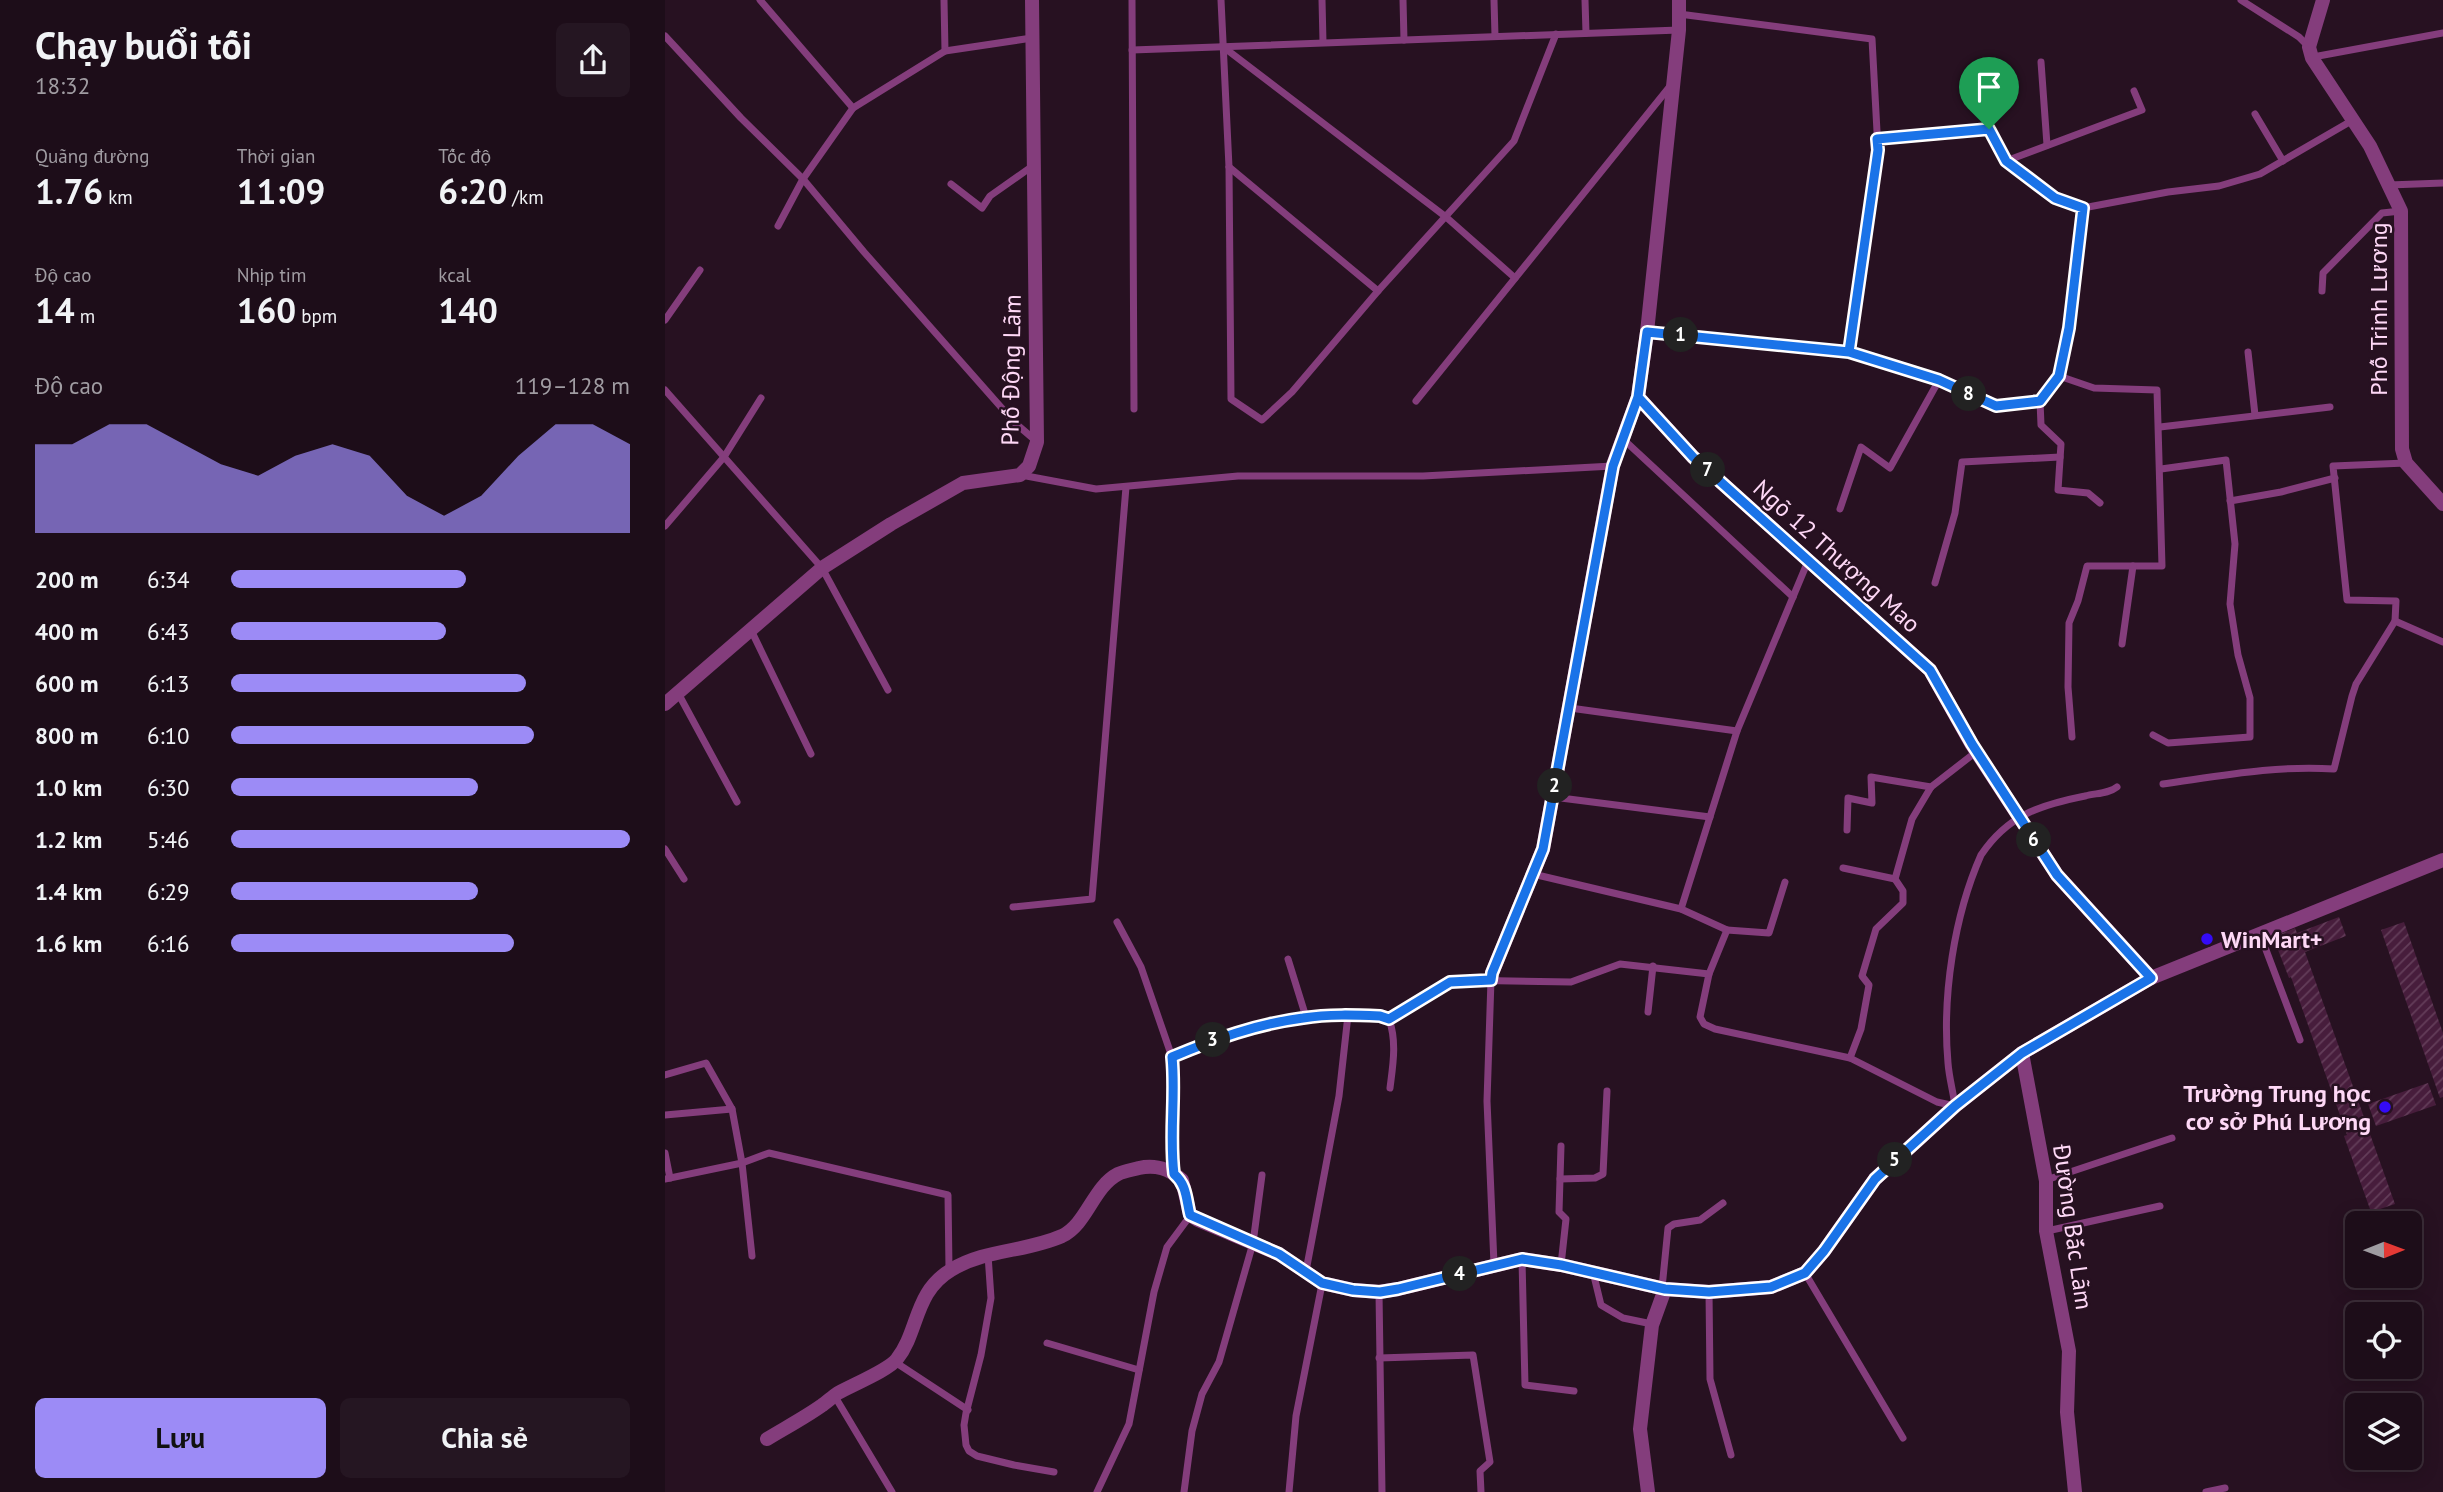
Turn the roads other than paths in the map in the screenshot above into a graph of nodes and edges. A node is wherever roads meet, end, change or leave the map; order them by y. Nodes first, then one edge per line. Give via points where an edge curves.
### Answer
1 (760, 0) edge
2 (944, 0) edge
3 (1032, 0) edge
4 (1132, 0) edge
5 (1221, 0) edge
6 (1322, 0) edge
7 (1402, 0) edge
8 (1494, 0) edge
9 (1585, 0) edge
10 (2241, 0) edge
11 (2323, 0) edge
12 (1679, 7) edge
13 (1679, 30) junction
14 (1587, 33) junction
15 (2443, 33) edge
16 (1556, 34) junction
17 (665, 36) edge
18 (1495, 36) junction
19 (1033, 38) junction
20 (1404, 40) junction
21 (1323, 42) junction
22 (1222, 46) junction
23 (1132, 50) junction
24 (945, 51) junction
25 (2310, 52) junction
26 (2041, 62) dead end
27 (1673, 82) junction
28 (2134, 91) dead end
29 (853, 108) junction
30 (2255, 114) dead end
31 (2353, 120) junction
32 (1877, 139) junction
33 (2047, 145) junction
34 (2006, 161) junction
35 (2283, 161) junction
36 (1035, 165) junction
37 (1229, 167) junction
38 (803, 179) junction
39 (2443, 183) edge
40 (951, 184) dead end
41 (2389, 185) junction
42 (2083, 208) junction
43 (2401, 211) junction
44 (1446, 217) junction
45 (778, 226) dead end
46 (700, 270) dead end
47 (1515, 278) junction
48 (1378, 291) junction
49 (2322, 291) dead end
50 (665, 320) edge
51 (1647, 332) junction
52 (1849, 352) junction
53 (2248, 352) dead end
54 (2059, 376) junction
55 (1939, 380) junction
56 (665, 390) edge
57 (1638, 397) junction
58 (761, 398) dead end
59 (1416, 401) dead end
60 (2040, 401) junction
61 (2330, 407) dead end
62 (1135, 409) dead end
63 (2255, 415) junction
64 (2160, 427) junction
65 (1623, 439) junction
66 (1037, 442) junction
67 (724, 457) junction
68 (2060, 457) junction
69 (2406, 463) junction
70 (1613, 466) junction
71 (2161, 469) junction
72 (1020, 475) junction
73 (2335, 478) junction
74 (1126, 487) junction
75 (2230, 501) junction
76 (2100, 503) dead end
77 (2443, 504) edge
78 (1840, 509) dead end
79 (665, 526) edge
80 (1808, 560) junction
81 (2133, 566) junction
82 (822, 568) junction
83 (1935, 583) dead end
84 (1793, 597) junction
85 (2395, 621) junction
86 (751, 630) junction
87 (2443, 642) edge
88 (2122, 643) dead end
89 (888, 690) dead end
90 (677, 693) junction
91 (665, 704) edge
92 (1570, 708) junction
93 (1737, 731) junction
94 (2153, 735) dead end
95 (2072, 737) dead end
96 (1977, 751) junction
97 (811, 754) dead end
98 (2163, 784) dead end
99 (1931, 787) junction
100 (2117, 787) dead end
101 (1553, 797) junction
102 (737, 802) dead end
103 (1710, 817) junction
104 (2018, 817) junction
105 (1847, 830) dead end
106 (665, 849) edge
107 (2443, 860) edge
108 (1843, 869) dead end
109 (1532, 873) junction
110 (684, 879) dead end
111 (1895, 879) junction
112 (1785, 882) dead end
113 (1013, 906) dead end
114 (1681, 909) junction
115 (1117, 922) dead end
116 (1727, 930) junction
117 (2260, 934) junction
118 (1288, 960) dead end
119 (1653, 966) junction
120 (1709, 974) junction
121 (2151, 978) junction
122 (1491, 980) junction
123 (1648, 1012) dead end
124 (1348, 1015) junction
125 (1306, 1017) junction
126 (1389, 1019) junction
127 (2301, 1040) dead end
128 (2022, 1053) junction
129 (1172, 1057) junction
130 (1850, 1058) junction
131 (665, 1075) edge
132 (1390, 1088) dead end
133 (1607, 1091) dead end
134 (1955, 1106) junction
135 (733, 1109) junction
136 (665, 1115) edge
137 (2172, 1138) dead end
138 (1561, 1146) dead end
139 (665, 1153) edge
140 (742, 1163) junction
141 (1174, 1174) junction
142 (1262, 1175) dead end
143 (668, 1178) edge
144 (1560, 1179) junction
145 (2046, 1181) junction
146 (1723, 1203) dead end
147 (2160, 1206) dead end
148 (1190, 1215) junction
149 (2046, 1231) junction
150 (1253, 1242) junction
151 (988, 1254) junction
152 (752, 1256) dead end
153 (1522, 1259) junction
154 (1495, 1264) junction
155 (1561, 1265) junction
156 (949, 1270) junction
157 (1306, 1271) junction
158 (1593, 1272) junction
159 (1805, 1273) junction
160 (1322, 1283) junction
161 (1664, 1288) junction
162 (1380, 1292) junction
163 (1709, 1292) junction
164 (1652, 1325) junction
165 (1047, 1343) dead end
166 (1379, 1358) junction
167 (895, 1362) junction
168 (1139, 1370) junction
169 (1574, 1391) dead end
170 (834, 1395) junction
171 (968, 1410) junction
172 (1903, 1438) dead end
173 (767, 1439) dead end
174 (1731, 1455) dead end
175 (1053, 1472) dead end
176 (2225, 1488) dead end
177 (892, 1492) edge
178 (1097, 1492) edge
179 (1184, 1492) edge
180 (1289, 1492) edge
181 (1382, 1492) edge
182 (1481, 1492) edge
183 (1648, 1492) edge
184 (2075, 1492) edge
185 (2206, 1492) edge

1 - 29 lane
2 - 24 lane
3 - 19 street, Phố Động Lãm
4 - 23 lane
5 - 22 lane
6 - 21 lane
7 - 20 lane
8 - 18 lane
9 - 14 lane
10 - 25 lane via 2299,37
11 - 25 street
12 - 13 street
12 - 32 lane via 1872,40
13 - 14 lane
13 - 27 street
14 - 16 lane
15 - 25 lane
16 - 18 lane
16 - 44 lane via 1514,141
17 - 38 lane
18 - 20 lane
19 - 24 lane
19 - 36 street, Phố Động Lãm
20 - 21 lane
21 - 22 lane
22 - 23 lane
22 - 37 lane
22 - 44 lane
23 - 62 lane
24 - 29 lane
25 - 31 street, Phố Trinh Lương
26 - 33 lane
27 - 47 lane
27 - 51 street
28 - 33 lane via 2142,110
29 - 38 lane
30 - 35 lane
31 - 35 lane
31 - 41 street, Phố Trinh Lương
32 - 34 lane via 1989,129
32 - 52 lane
33 - 34 lane
34 - 42 lane via 2055,198
35 - 42 lane via 2260,174 2219,186
36 - 40 lane via 990,196 982,208
36 - 66 street, Phố Động Lãm
37 - 48 lane
37 - 48 lane via 1231,399 1262,420
38 - 45 lane
38 - 66 lane via 1014,423
39 - 41 lane
41 - 43 street, Phố Trinh Lương
42 - 54 lane
43 - 49 lane via 2382,213 2336,258 2323,273
43 - 69 street, Phố Trinh Lương via 2402,449
44 - 47 lane
44 - 48 lane
46 - 50 lane
47 - 59 lane
51 - 52 lane
51 - 57 street
52 - 55 lane
53 - 63 lane
54 - 60 lane
54 - 64 lane via 2094,388 2157,390
55 - 60 lane via 1996,406
55 - 78 lane via 1890,468 1861,447
56 - 67 lane
57 - 65 street
57 - 80 street, Ngõ 12 Thượng Mao via 1693,457
58 - 67 lane
60 - 68 lane via 2041,425 2061,444
61 - 63 lane
63 - 64 lane
64 - 71 lane
65 - 70 street
65 - 84 lane
66 - 72 street, Phố Động Lãm via 1029,466
67 - 79 lane
67 - 82 lane
68 - 76 lane via 2058,490 2088,493
68 - 83 lane via 1962,462 1955,513
69 - 73 lane via 2333,466
69 - 77 street
70 - 74 lane via 1423,476 1238,476
70 - 92 street
71 - 75 lane via 2226,460
71 - 81 lane via 2162,566
72 - 74 lane via 1096,489
72 - 82 street, Phố Động Lãm via 963,483
73 - 75 lane
73 - 85 lane via 2347,600 2396,601
74 - 113 lane via 1092,899
75 - 94 lane via 2235,544 2230,604 2251,698 2250,737 2168,743
80 - 84 lane
80 - 96 street, Ngõ 12 Thượng Mao via 1930,670
81 - 88 lane
81 - 95 lane via 2087,566 2069,624
82 - 86 street, Phố Động Lãm
82 - 89 lane
84 - 93 lane
85 - 87 lane
85 - 98 lane via 2356,684 2333,769 2259,770
86 - 90 street, Phố Động Lãm
86 - 97 lane
90 - 91 street, Phố Động Lãm
90 - 102 lane
92 - 93 lane
92 - 101 street
93 - 103 lane
96 - 99 lane
96 - 104 street, Ngõ 12 Thượng Mao
99 - 105 lane via 1871,777 1872,803 1848,798
99 - 111 lane via 1912,819
100 - 104 lane
101 - 103 lane
101 - 109 street via 1543,849
103 - 114 lane
104 - 121 street, Ngõ 12 Thượng Mao via 2057,875
104 - 134 lane via 1981,855 1955,940 1949,977 1948,1063
106 - 110 lane
107 - 117 street via 2351,903
108 - 111 lane
109 - 114 lane
109 - 122 street
111 - 130 lane via 1903,891 1903,903 1876,929 1862,976 1869,985 1861,1030
112 - 116 lane via 1769,933
114 - 116 lane
115 - 129 lane via 1142,967
116 - 120 lane
117 - 121 street
117 - 127 lane
118 - 125 lane
119 - 120 lane
119 - 122 lane via 1614,965 1571,982
119 - 123 lane
120 - 130 lane via 1700,1017 1704,1024
121 - 128 street
122 - 126 lane via 1450,982
122 - 154 lane via 1487,1101
124 - 125 lane
124 - 126 lane
124 - 157 lane via 1339,1096
125 - 129 lane via 1217,1038
126 - 132 lane via 1394,1033
128 - 134 street
128 - 145 street, Đường Bắc Lãm
129 - 141 lane
130 - 134 lane via 1937,1102
131 - 135 lane via 705,1063
133 - 144 lane via 1603,1174
134 - 159 street via 1875,1179
135 - 136 lane
135 - 140 lane
137 - 145 lane
138 - 144 lane
139 - 143 lane
140 - 143 lane
140 - 152 lane
140 - 156 lane via 769,1153 948,1195
141 - 148 street via 1185,1187
141 - 151 street via 1146,1167 1118,1174 1065,1235
142 - 150 lane
144 - 155 lane via 1559,1212 1566,1219
145 - 149 street, Đường Bắc Lãm
146 - 161 lane via 1700,1220 1668,1228
147 - 149 lane
148 - 150 street
148 - 168 lane via 1167,1247
149 - 184 street, Đường Bắc Lãm via 2069,1351 2067,1412
150 - 157 street
150 - 179 lane via 1219,1362 1202,1394
151 - 156 street
151 - 171 lane via 991,1298
153 - 154 street
153 - 155 street
153 - 169 lane via 1525,1385
154 - 162 street
155 - 158 street
156 - 167 street via 927,1292
157 - 160 street
158 - 161 street
158 - 164 lane via 1601,1305 1623,1318
159 - 163 street via 1771,1287
159 - 172 lane
160 - 162 street
160 - 180 lane via 1296,1416
161 - 163 street
161 - 164 street
162 - 166 lane
163 - 174 lane via 1710,1378
164 - 183 street via 1640,1429
165 - 168 lane
166 - 181 lane
166 - 182 lane via 1473,1355 1490,1462 1480,1471
167 - 170 street
167 - 171 lane
168 - 178 lane via 1129,1424
170 - 173 street
170 - 177 lane
171 - 175 lane via 964,1425 969,1451
176 - 185 lane

